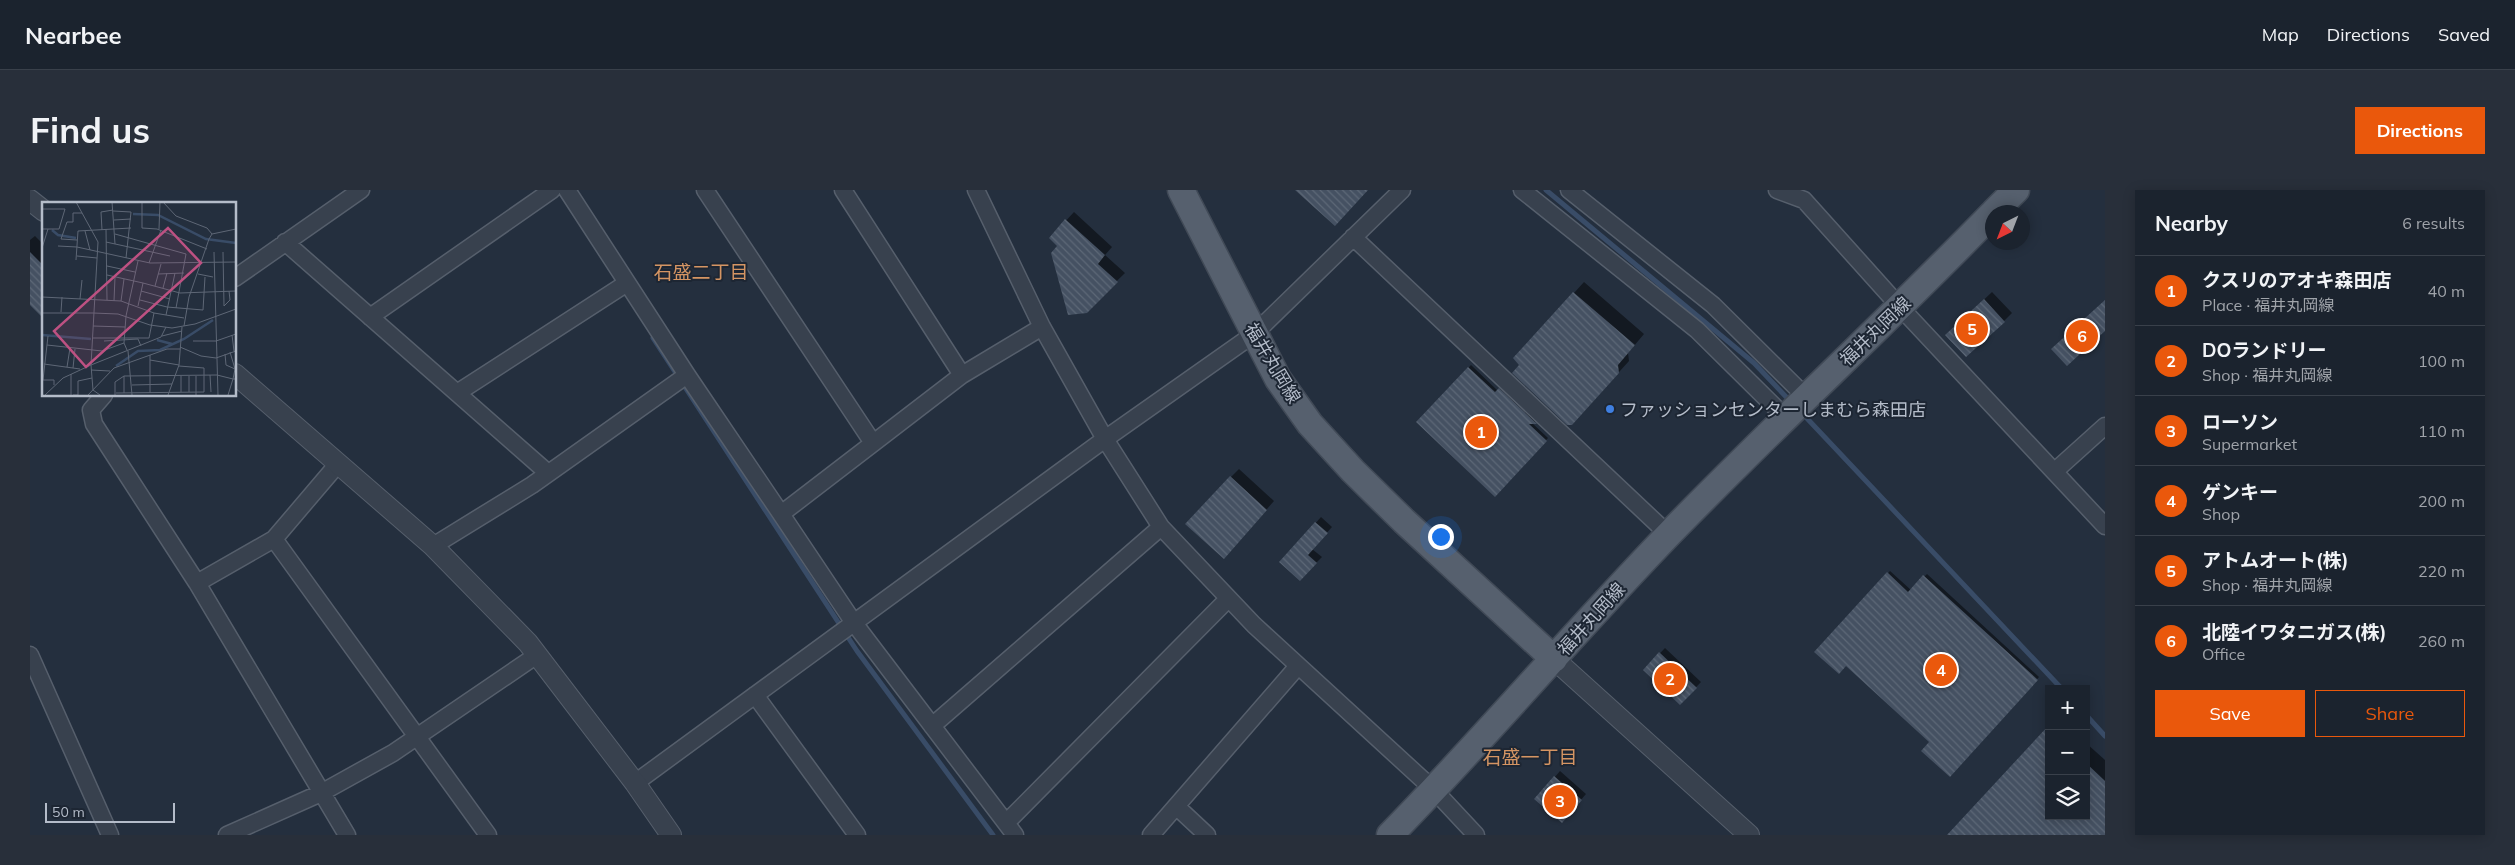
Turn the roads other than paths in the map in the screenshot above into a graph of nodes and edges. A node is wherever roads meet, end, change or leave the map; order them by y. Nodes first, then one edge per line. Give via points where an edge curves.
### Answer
1 (361, 190) edge
2 (552, 190) edge
3 (567, 190) edge
4 (705, 190) edge
5 (842, 190) edge
6 (976, 190) edge
7 (1181, 190) edge
8 (1402, 190) edge
9 (1522, 190) edge
10 (1570, 190) edge
11 (1777, 190) edge
12 (2016, 190) edge
13 (30, 200) edge
14 (2001, 205) edge
15 (42, 209) edge
16 (1985, 221) edge
17 (1353, 237) junction
18 (285, 242) junction
19 (236, 277) edge
20 (627, 283) junction
21 (1900, 307) junction
22 (370, 317) junction
23 (1042, 327) junction
24 (1254, 334) junction
25 (236, 375) edge
26 (687, 375) junction
27 (962, 375) junction
28 (457, 393) junction
29 (103, 396) edge
30 (1806, 397) junction
31 (1785, 417) junction
32 (2105, 426) edge
33 (1105, 439) junction
34 (873, 443) junction
35 (337, 465) junction
36 (2055, 471) junction
37 (548, 473) junction
38 (782, 514) junction
39 (2103, 518) edge
40 (1161, 527) junction
41 (1668, 534) junction
42 (274, 539) junction
43 (433, 546) junction
44 (197, 584) junction
45 (1228, 599) junction
46 (854, 623) junction
47 (30, 655) edge
48 (536, 655) junction
49 (1554, 659) junction
50 (1298, 666) junction
51 (755, 695) junction
52 (932, 726) junction
53 (418, 736) junction
54 (635, 783) junction
55 (1434, 790) junction
56 (320, 793) junction
57 (1177, 807) junction
58 (1011, 829) edge
59 (110, 835) edge
60 (227, 835) edge
61 (347, 835) edge
62 (488, 835) edge
63 (671, 835) edge
64 (857, 835) edge
65 (1151, 835) edge
66 (1207, 835) edge
67 (1390, 835) edge
68 (1476, 835) edge
69 (1749, 835) edge

1 - 18 street
2 - 22 street
3 - 20 street
4 - 34 street
5 - 27 street
6 - 23 street
7 - 24 main road, 福井丸岡線
8 - 17 street
9 - 31 street via 1697,330
10 - 30 street via 1713,305
11 - 21 street via 1804,200
12 - 14 main road, 福井丸岡線
13 - 15 street
16 - 21 main road, 福井丸岡線
17 - 24 street
17 - 41 street
18 - 19 street
18 - 22 street
20 - 26 street
20 - 28 street
21 - 30 main road, 福井丸岡線
21 - 36 street
22 - 28 street
23 - 27 street
23 - 33 street
24 - 33 street
24 - 49 main road, 福井丸岡線 via 1278,379 1310,424 1353,471
25 - 35 street
26 - 37 street
26 - 38 street
27 - 34 street
28 - 37 street
29 - 44 street via 91,410 94,424
30 - 31 main road, 福井丸岡線
31 - 41 main road, 福井丸岡線
32 - 36 street
33 - 40 street
33 - 46 street
34 - 38 street
35 - 42 street
35 - 43 street
36 - 39 street
37 - 43 street
38 - 46 street
40 - 45 street
40 - 52 street
41 - 49 main road, 福井丸岡線
42 - 44 street
42 - 53 street
43 - 48 street
44 - 56 street
45 - 50 street
45 - 58 street
46 - 51 street
46 - 52 street
47 - 59 street
48 - 53 street
48 - 54 street
49 - 55 main road
49 - 69 street
50 - 55 street
50 - 57 street
51 - 54 street
51 - 64 street
52 - 58 street
53 - 56 street
53 - 62 street
54 - 63 street
55 - 67 main road
55 - 68 street
56 - 60 street
56 - 61 street
57 - 65 street
57 - 66 street

